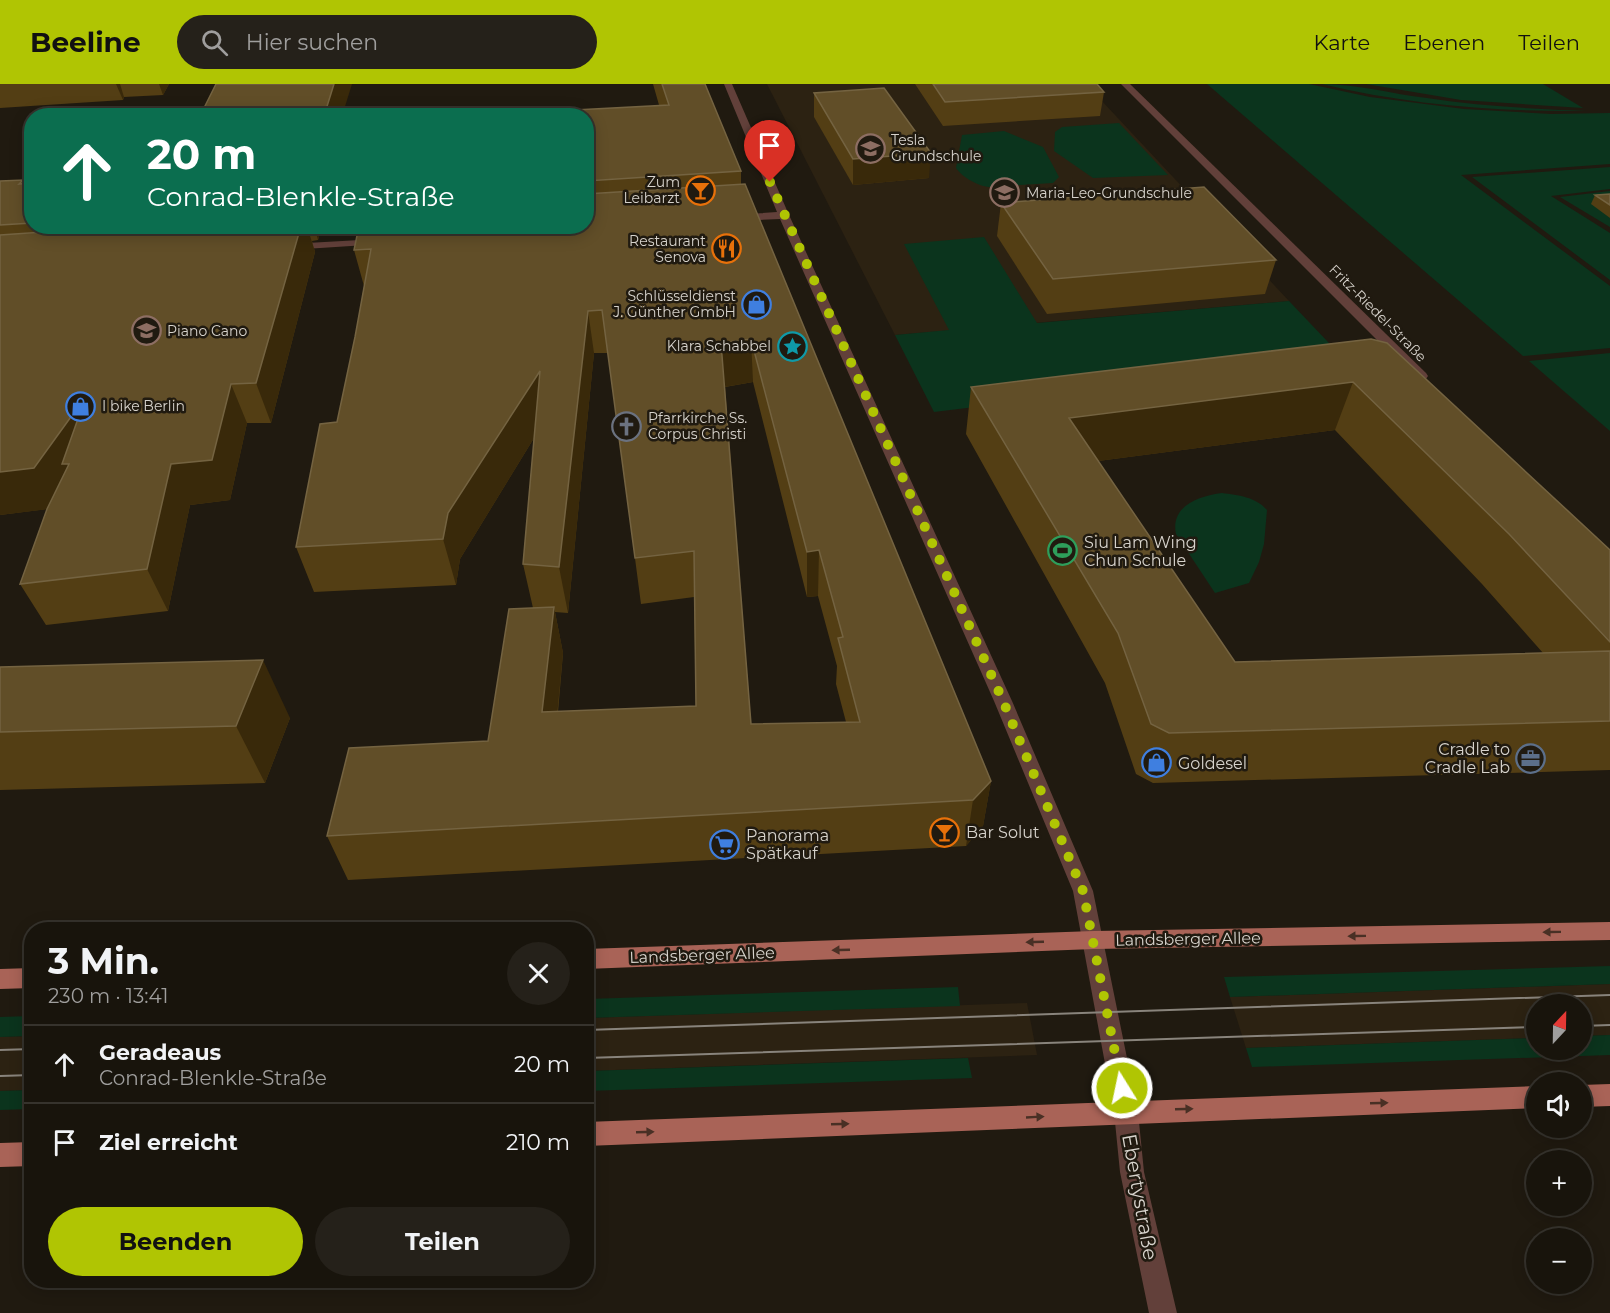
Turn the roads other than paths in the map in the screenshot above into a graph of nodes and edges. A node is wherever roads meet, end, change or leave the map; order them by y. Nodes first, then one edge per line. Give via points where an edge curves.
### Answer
1 (728, 84) edge
2 (1125, 84) edge
3 (784, 215) junction
4 (727, 219) edge
5 (396, 240) edge
6 (277, 248) edge
7 (1427, 382) edge
8 (1610, 931) edge
9 (1094, 940) junction
10 (594, 959) edge
11 (24, 978) edge
12 (0, 979) edge
13 (1610, 1095) edge
14 (1592, 1096) edge
15 (1526, 1098) edge
16 (1126, 1112) junction
17 (594, 1134) edge
18 (24, 1154) edge
19 (0, 1155) edge
20 (1163, 1313) edge

1 - 3 street, Ebertystraße
2 - 7 street, Fritz-Riedel-Straße
3 - 4 street
3 - 9 street, Ebertystraße via 1007,711 1083,891
5 - 6 street
8 -> 9 main road, Landsberger Allee
9 -> 10 main road, Landsberger Allee
9 - 16 street, Ebertystraße
11 - 12 main road
13 - 14 main road
16 -> 15 main road
17 -> 16 main road
16 - 20 street, Ebertystraße via 1132,1172
18 - 19 main road

